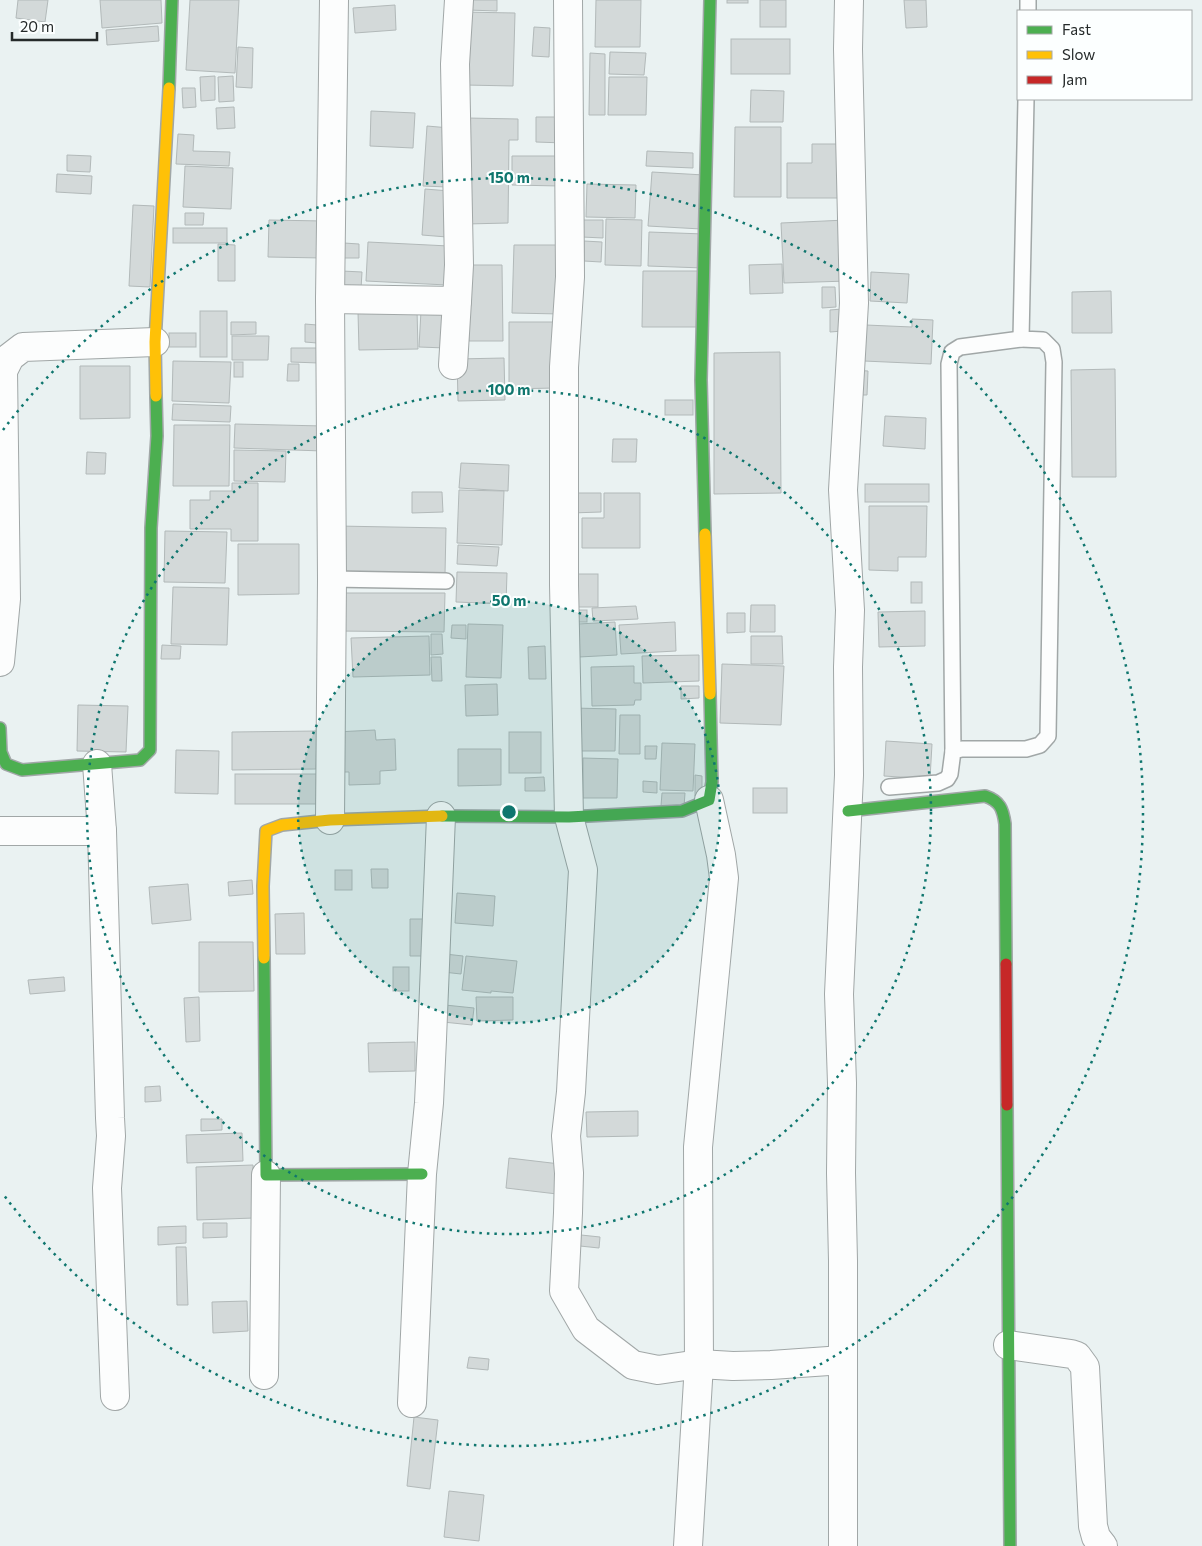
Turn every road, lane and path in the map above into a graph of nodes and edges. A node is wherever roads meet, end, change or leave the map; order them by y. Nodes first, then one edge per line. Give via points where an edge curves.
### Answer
1 (172, 0) edge
2 (334, 0) edge
3 (459, 0) edge
4 (568, 0) edge
5 (710, 0) edge
6 (849, 0) edge
7 (1026, 100) edge
8 (330, 298) junction
9 (457, 300) junction
10 (1022, 338) junction
11 (155, 342) junction
12 (453, 365) dead end
13 (2, 480) edge
14 (332, 579) junction
15 (446, 582) dead end
16 (0, 662) edge
17 (0, 728) edge
18 (953, 751) junction
19 (97, 764) junction
20 (889, 787) dead end
21 (709, 800) junction
22 (848, 811) junction
23 (441, 816) junction
24 (569, 817) junction
25 (330, 820) junction
26 (0, 831) edge
27 (102, 831) junction
28 (422, 1174) junction
29 (266, 1175) junction
30 (1008, 1345) junction
31 (843, 1360) junction
32 (699, 1364) junction
33 (264, 1375) dead end
34 (115, 1396) dead end
35 (412, 1402) dead end
36 (688, 1546) edge
37 (843, 1546) edge
38 (1010, 1546) edge
39 (1103, 1546) edge

1 - 11 street via 172,54
2 - 8 street
3 - 9 street via 455,64
4 - 24 street via 570,277 564,367 564,585
5 - 21 street via 701,380 712,774
6 - 22 street via 854,303 843,490 850,610
7 - 10 lane
8 - 9 street
8 - 14 street
9 - 12 street
10 - 18 lane via 960,347 952,352 949,364
10 - 18 lane via 1043,340 1052,349 1054,362 1048,736 1040,745 1026,749
11 - 13 street via 23,347 10,357 3,371
11 - 19 street via 157,436 151,528 150,750 140,760
13 - 16 street via 6,599
14 - 15 lane
14 - 25 street
17 - 19 street via 0,752 6,764 22,770
18 - 20 lane via 947,779 938,783
19 - 27 street
21 - 24 street via 682,811
21 - 32 street via 724,878 698,1147
22 - 30 street via 985,796 993,798 1003,809
22 - 31 street via 839,994
23 - 24 street
23 - 25 street
23 - 28 street via 429,1103
24 - 32 street via 583,870 566,1136 568,1213 564,1291 586,1329 633,1364 658,1370
25 - 29 street via 282,825 266,832 263,886
26 - 27 street
27 - 34 street via 110,1127 107,1188
28 - 29 street
28 - 35 street
29 - 33 street
30 - 38 street
30 - 39 street via 1071,1354 1086,1367 1093,1526
31 - 32 street via 771,1365
31 - 37 street
32 - 36 street

